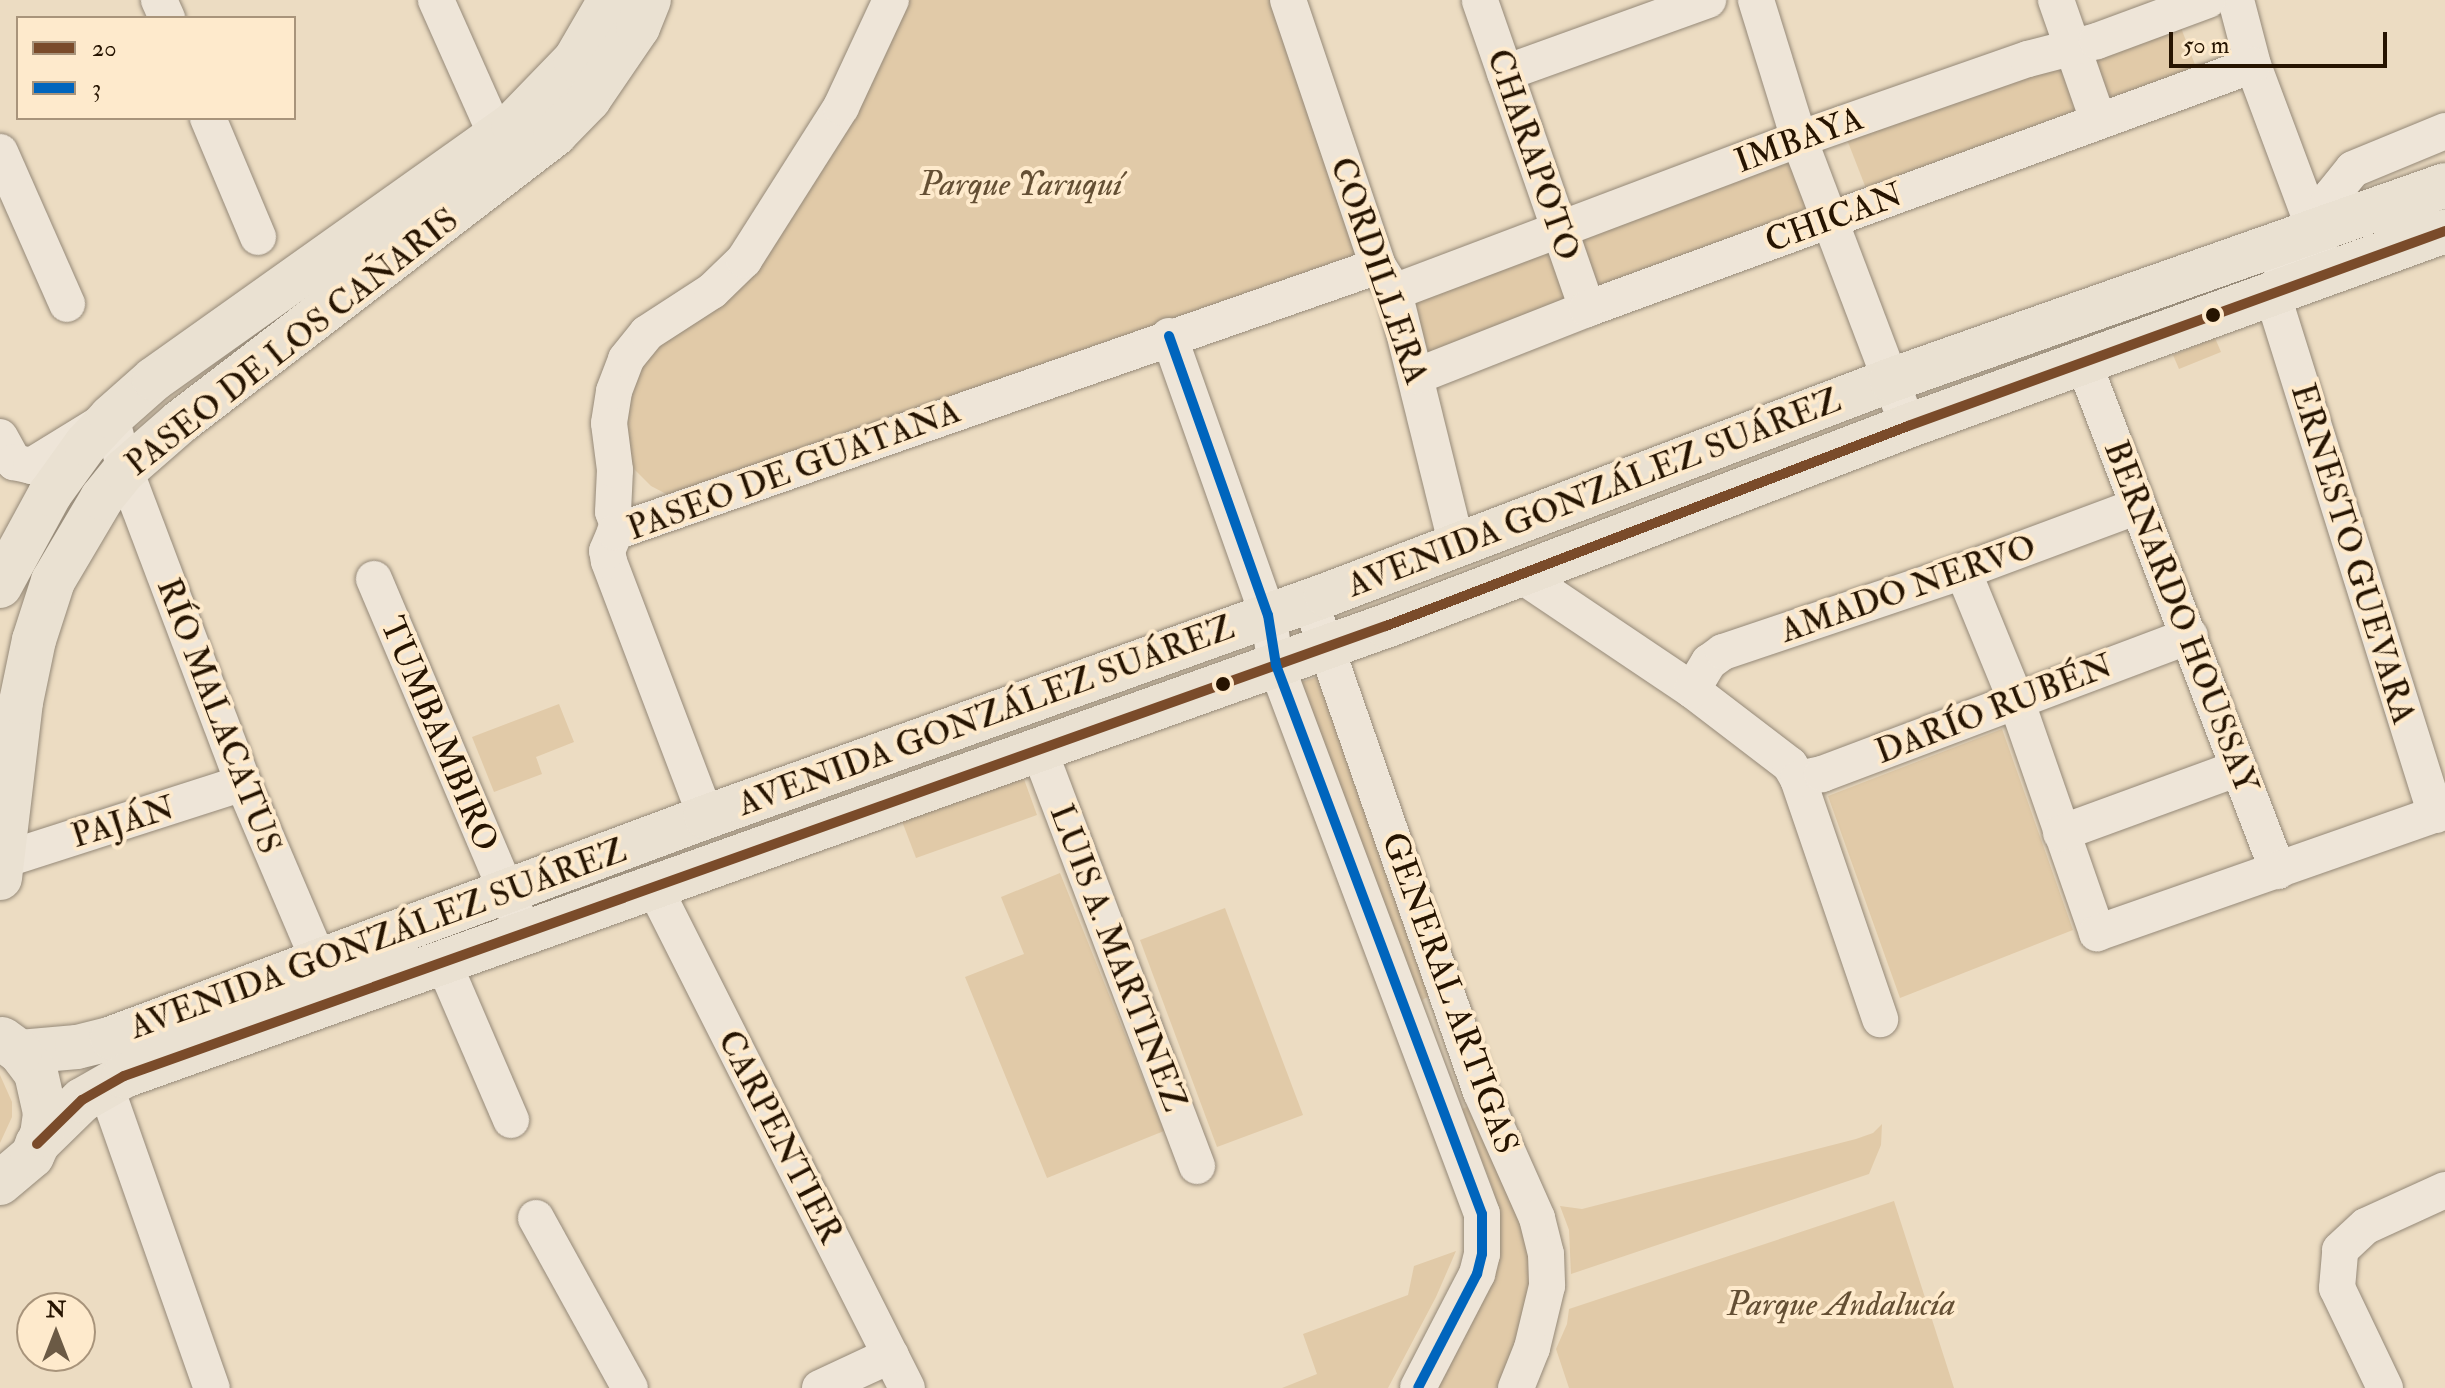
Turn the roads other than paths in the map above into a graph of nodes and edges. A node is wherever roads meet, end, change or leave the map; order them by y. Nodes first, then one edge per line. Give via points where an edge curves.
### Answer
1 (436, 0) edge
2 (610, 0) edge
3 (649, 0) edge
4 (891, 0) edge
5 (1288, 0) edge
6 (1708, 0) edge
7 (1756, 0) edge
8 (2056, 0) edge
9 (2208, 0) edge
10 (2236, 0) edge
11 (1480, 1) edge
12 (2074, 45) junction
13 (2253, 65) junction
14 (1505, 73) junction
15 (209, 120) edge
16 (2098, 120) junction
17 (2445, 131) edge
18 (496, 135) junction
19 (1799, 139) junction
20 (0, 152) edge
21 (2445, 185) edge
22 (1831, 219) junction
23 (2315, 230) junction
24 (1559, 231) junction
25 (2445, 231) edge
26 (258, 237) dead end
27 (2331, 273) junction
28 (1386, 279) junction
29 (2272, 293) junction
30 (67, 304) dead end
31 (1587, 309) junction
32 (1169, 336) junction
33 (2084, 364) junction
34 (1417, 376) junction
35 (1891, 380) junction
36 (111, 417) junction
37 (1908, 426) junction
38 (0, 437) edge
39 (125, 470) junction
40 (2138, 506) junction
41 (619, 529) junction
42 (16, 537) edge
43 (1457, 546) junction
44 (1963, 571) junction
45 (1521, 575) junction
46 (374, 579) dead end
47 (0, 586) edge
48 (1310, 601) junction
49 (1268, 615) junction
50 (2190, 636) junction
51 (1326, 646) junction
52 (1276, 665) junction
53 (1692, 690) junction
54 (2016, 700) junction
55 (1039, 750) junction
56 (2239, 768) junction
57 (1798, 779) junction
58 (243, 783) junction
59 (2440, 813) edge
60 (706, 817) junction
61 (2061, 833) junction
62 (1, 866) edge
63 (2278, 871) junction
64 (654, 887) junction
65 (505, 890) junction
66 (524, 933) junction
67 (318, 959) junction
68 (443, 962) junction
69 (1880, 1019) dead end
70 (10, 1045) edge
71 (105, 1085) junction
72 (1481, 1092) junction
73 (1443, 1106) junction
74 (511, 1120) dead end
75 (23, 1161) edge
76 (1197, 1166) dead end
77 (2445, 1190) edge
78 (0, 1203) edge
79 (536, 1218) dead end
80 (1532, 1348) junction
81 (891, 1355) junction
82 (212, 1388) edge
83 (630, 1388) edge
84 (820, 1388) edge
85 (907, 1388) edge
86 (1418, 1388) edge
87 (1516, 1388) edge
88 (1545, 1388) edge
89 (2385, 1388) edge

1 - 18 street
2 - 18 main road, PASEO DE LOS CAÑARIS via 575,60
3 - 39 main road, PASEO DE LOS CAÑARIS via 638,27 589,99 555,134
4 - 41 street via 841,107 744,260 712,291 647,333 626,359 609,423 613,512
5 - 28 street, CORDILLERA
6 - 14 street
7 - 19 street
8 - 12 street
9 - 12 street, IMBAYA
10 - 13 street
11 - 14 street, CHARAPOTO
12 - 16 street
12 - 19 street, IMBAYA
13 - 16 street, CHICAN
13 - 23 street
14 - 24 street, CHARAPOTO
15 - 26 street
16 - 22 street, CHICAN
17 - 23 street via 2353,169 2332,195
18 - 36 main road, PASEO DE LOS CAÑARIS via 154,379
19 - 22 street
19 - 24 street, IMBAYA
20 - 30 street
21 - 23 main road, AVENIDA GONZÁLEZ SUÁREZ
22 - 31 street, CHICAN
22 - 35 street
23 - 27 street
23 - 29 street
23 - 35 main road, AVENIDA GONZÁLEZ SUÁREZ
24 - 28 street, IMBAYA
24 - 31 street, CHARAPOTO
25 - 27 main road, AVENIDA GONZÁLEZ SUÁREZ
27 - 29 main road, AVENIDA GONZÁLEZ SUÁREZ
28 - 32 street, PASEO DE GUATANA
28 - 34 street, CORDILLERA
29 - 33 main road, AVENIDA GONZÁLEZ SUÁREZ
29 - 59 street, ERNESTO GUEVARA
31 - 34 street, CHICAN
32 - 41 street, PASEO DE GUATANA
32 - 49 street, GENERAL ARTIGAS
33 - 37 main road, AVENIDA GONZÁLEZ SUÁREZ
33 - 40 street, BERNARDO HOUSSAY
34 - 43 street, CORDILLERA
35 - 37 street
35 - 43 main road, AVENIDA GONZÁLEZ SUÁREZ
36 - 38 street via 31,466 14,462
36 - 39 street, RÍO MALACATUS
36 - 42 main road, PASEO DE LOS CAÑARIS
37 - 45 main road, AVENIDA GONZÁLEZ SUÁREZ
39 - 58 street, RÍO MALACATUS
39 - 62 main road, PASEO DE LOS CAÑARIS via 95,507 53,581 34,640
40 - 44 street, AMADO NERVO
40 - 50 street, BERNARDO HOUSSAY
41 - 60 street, PASEO DE GUATANA via 610,541 609,561
42 - 47 main road, PASEO DE LOS CAÑARIS
43 - 48 main road, AVENIDA GONZÁLEZ SUÁREZ
44 - 53 street, AMADO NERVO via 1723,652 1709,662
44 - 54 street
45 - 51 main road, AVENIDA GONZÁLEZ SUÁREZ
45 - 53 street
46 - 65 street, TUMBAMBIRO
48 - 49 main road, AVENIDA GONZÁLEZ SUÁREZ
48 - 51 street, GENERAL ARTIGAS
49 - 52 street, GENERAL ARTIGAS
49 - 60 main road, AVENIDA GONZÁLEZ SUÁREZ
50 - 54 street, DARÍO RUBÉN
50 - 56 street, BERNARDO HOUSSAY
51 - 52 main road, AVENIDA GONZÁLEZ SUÁREZ
51 - 72 street, GENERAL ARTIGAS
52 - 55 main road, AVENIDA GONZÁLEZ SUÁREZ
52 - 73 street, GENERAL ARTIGAS
53 - 57 street via 1768,745
54 - 57 street, DARÍO RUBÉN
54 - 61 street
55 - 64 main road, AVENIDA GONZÁLEZ SUÁREZ
55 - 76 street, LUIS A. MARTINEZ
56 - 61 street
56 - 63 street, BERNARDO HOUSSAY
57 - 69 street
58 - 62 street, PAJÁN
58 - 67 street, RÍO MALACATUS
59 - 63 street
60 - 65 main road, AVENIDA GONZÁLEZ SUÁREZ
61 - 63 street via 2097,933
64 - 66 main road, AVENIDA GONZÁLEZ SUÁREZ
64 - 81 street, CARPENTIER
65 - 66 street, TUMBAMBIRO
65 - 67 main road, AVENIDA GONZÁLEZ SUÁREZ
66 - 68 main road, AVENIDA GONZÁLEZ SUÁREZ
67 - 70 main road, AVENIDA GONZÁLEZ SUÁREZ via 112,1038 77,1047
68 - 71 main road, AVENIDA GONZÁLEZ SUÁREZ
68 - 74 street
70 - 75 main road via 36,1073 43,1091 45,1113
71 - 75 main road, AVENIDA GONZÁLEZ SUÁREZ via 82,1100
71 - 82 street
72 - 73 street
72 - 80 street, GENERAL ARTIGAS via 1537,1218 1546,1254 1547,1286
73 - 86 street, GENERAL ARTIGAS via 1482,1214 1482,1254
75 - 78 main road
77 - 89 street via 2366,1226 2340,1250 2337,1288
79 - 83 street
80 - 87 street, GENERAL ARTIGAS
80 - 88 street
81 - 84 street
81 - 85 street, CARPENTIER

